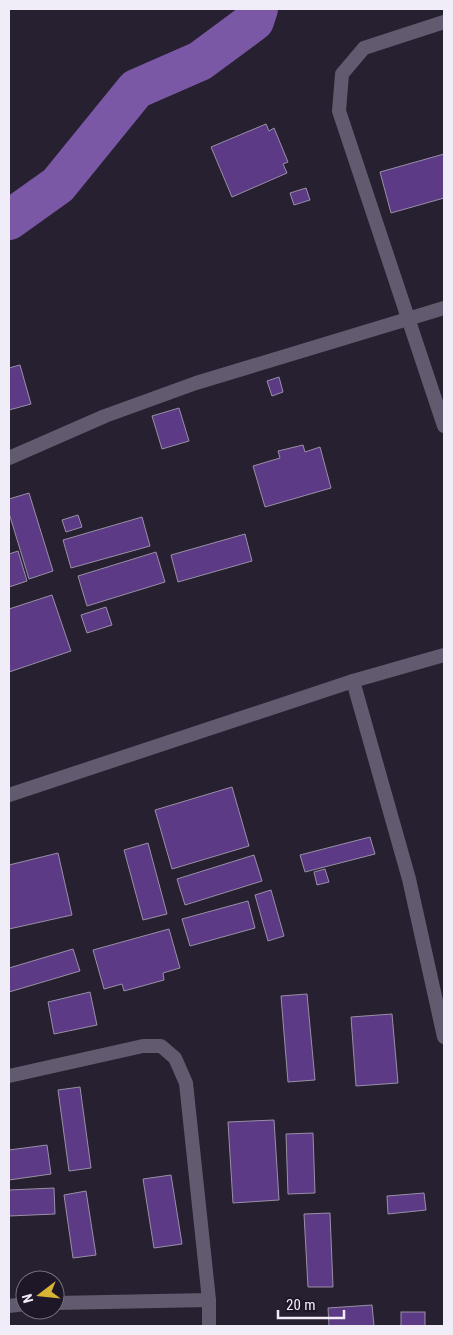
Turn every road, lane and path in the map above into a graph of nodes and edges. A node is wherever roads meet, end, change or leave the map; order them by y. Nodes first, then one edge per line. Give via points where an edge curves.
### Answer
1 (444, 22) edge
2 (444, 308) edge
3 (409, 319) junction
4 (444, 426) edge
5 (9, 458) edge
6 (444, 655) edge
7 (353, 681) junction
8 (9, 795) edge
9 (444, 1037) edge
10 (9, 1076) edge
11 (209, 1300) junction
12 (65, 1303) edge
13 (209, 1326) edge

1 - 3 street via 364,48 342,74 339,111
2 - 3 street
3 - 4 street
3 - 5 street via 196,383 105,416
6 - 7 street
7 - 8 street
7 - 9 street via 409,880
10 - 11 street via 143,1046 161,1046 175,1058 186,1083
11 - 12 street
11 - 13 street

